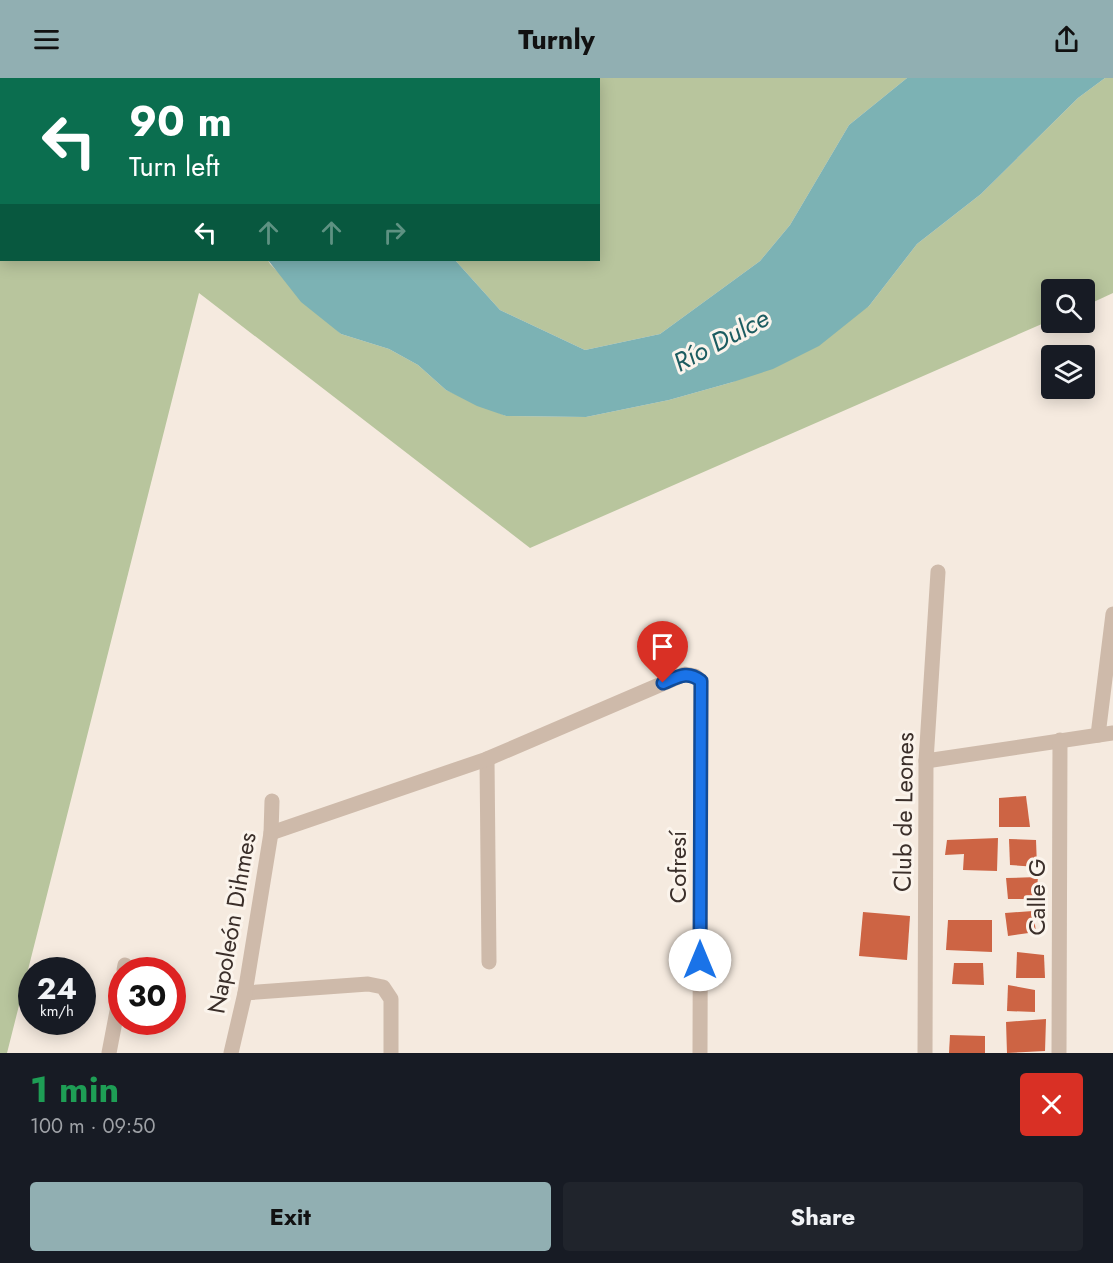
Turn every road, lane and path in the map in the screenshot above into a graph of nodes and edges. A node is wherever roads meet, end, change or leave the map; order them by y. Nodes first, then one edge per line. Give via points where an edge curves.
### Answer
1 (938, 572) dead end
2 (1113, 614) edge
3 (1105, 734) edge
4 (1060, 740) junction
5 (487, 759) junction
6 (926, 761) junction
7 (272, 801) dead end
8 (271, 833) junction
9 (489, 962) dead end
10 (245, 993) junction
11 (112, 1035) edge
12 (109, 1053) edge
13 (231, 1053) edge
14 (391, 1053) edge
15 (700, 1053) edge
16 (925, 1053) edge
17 (1059, 1053) edge

1 - 6 street, Club de Leones
2 - 3 street
3 - 4 street
4 - 6 street
4 - 17 street, Calle G
5 - 8 street
5 - 9 street
5 - 15 street, Cofresí via 685,674 701,681
6 - 16 street, Club de Leones
7 - 8 street, Napoleón Dihmes
8 - 10 street, Napoleón Dihmes
10 - 13 street, Napoleón Dihmes
10 - 14 street via 368,984 382,987 391,999
11 - 12 street

